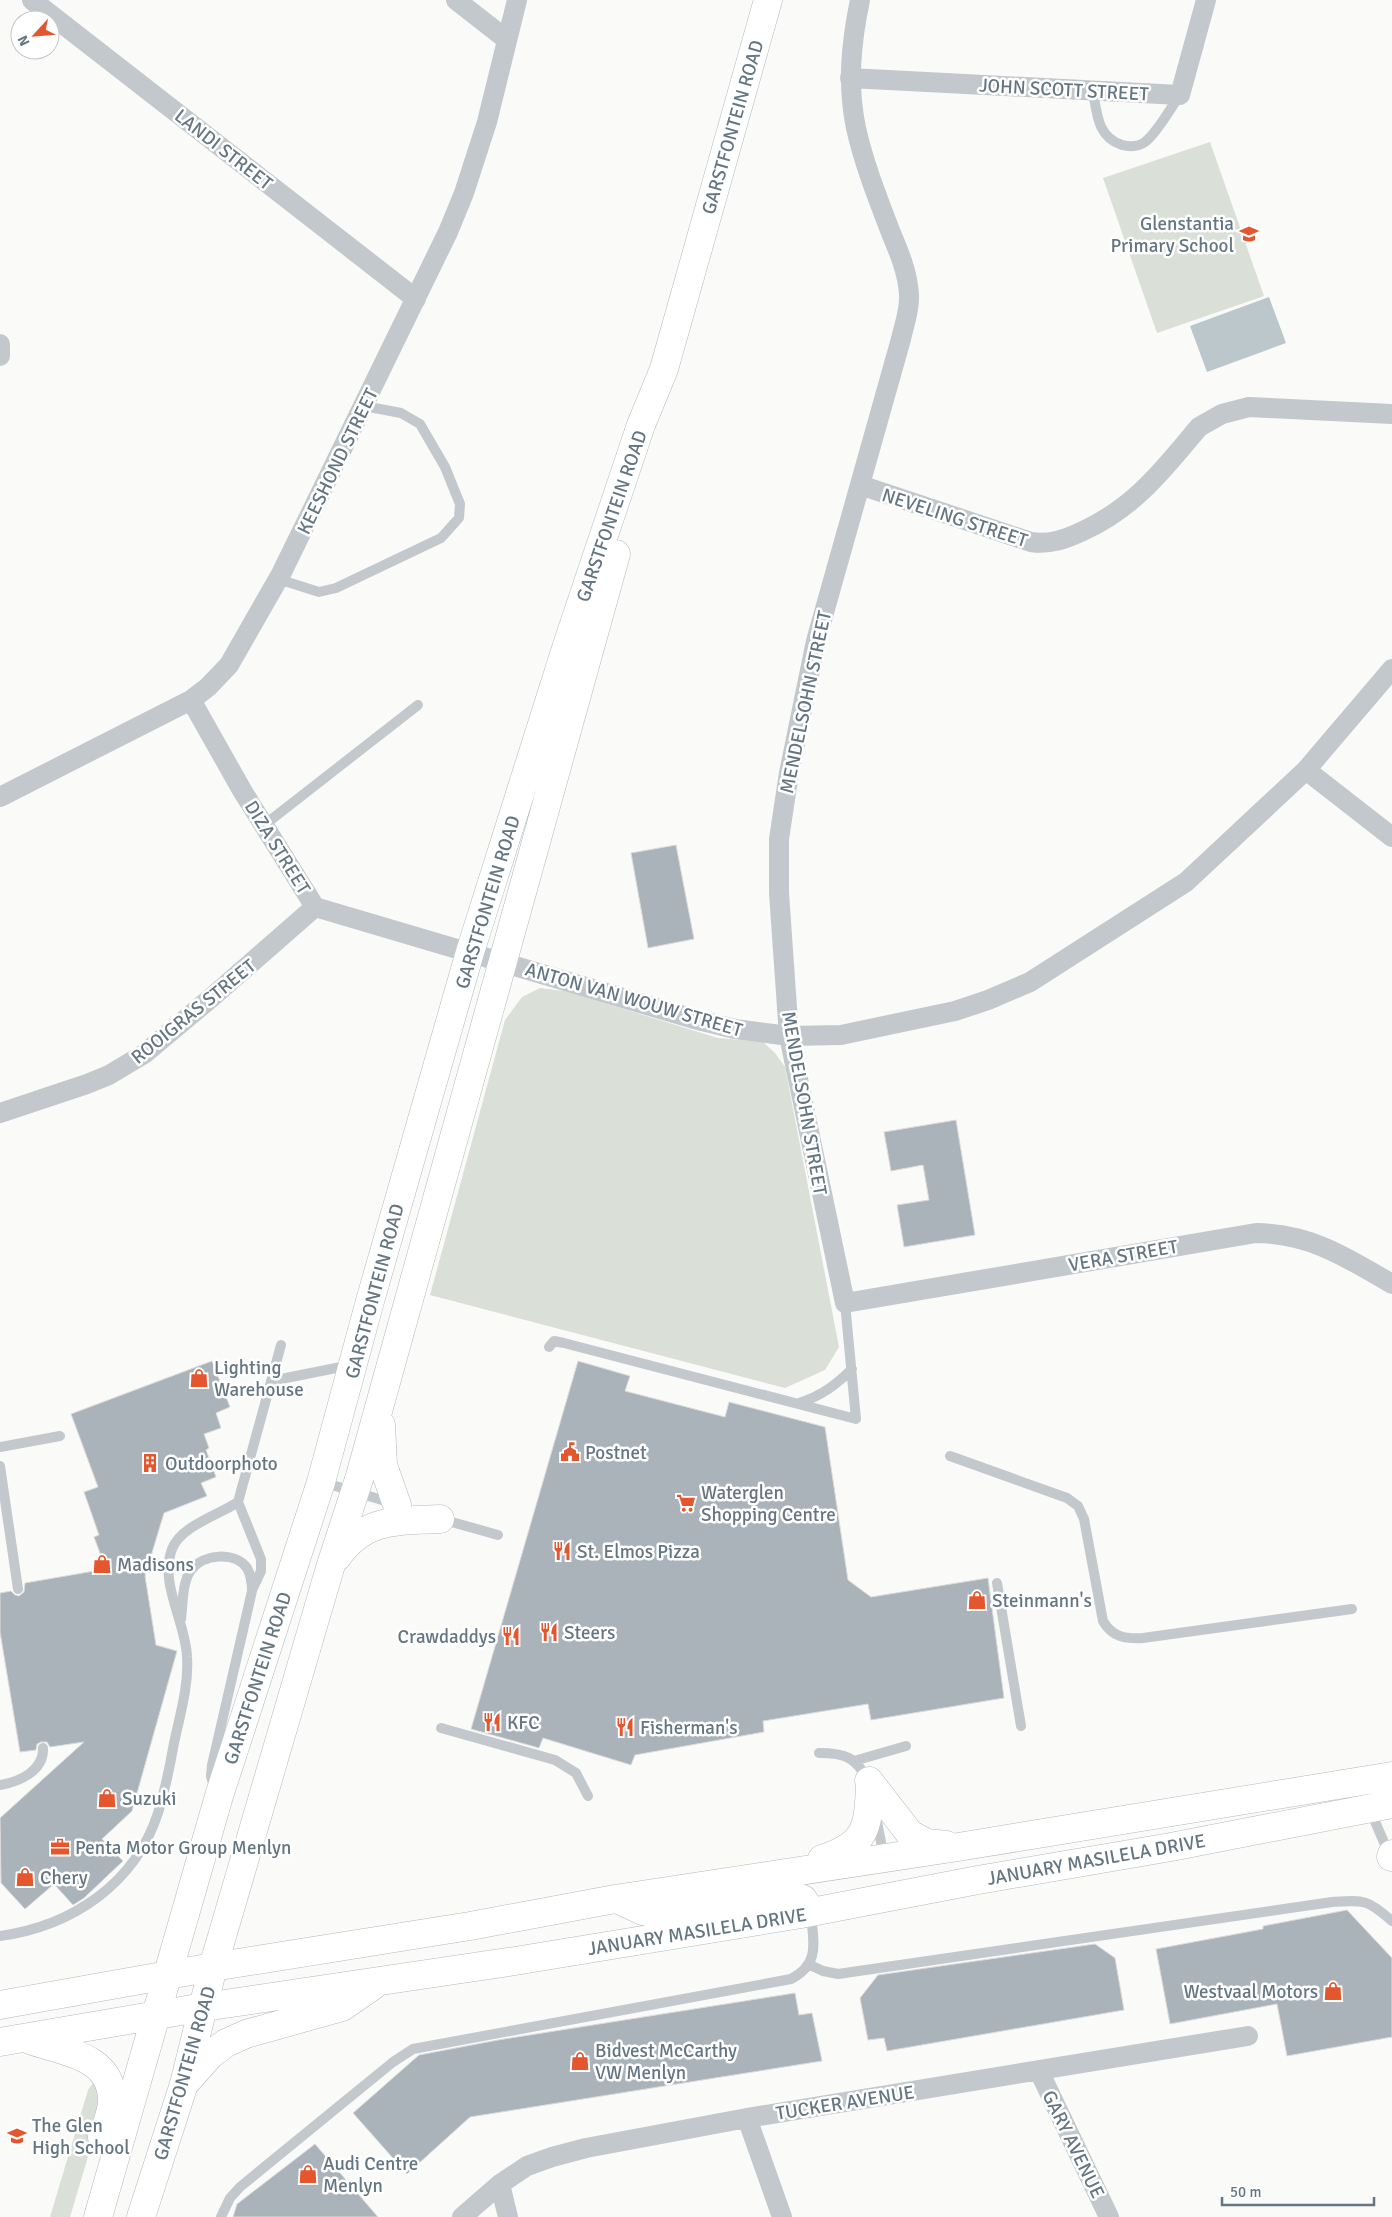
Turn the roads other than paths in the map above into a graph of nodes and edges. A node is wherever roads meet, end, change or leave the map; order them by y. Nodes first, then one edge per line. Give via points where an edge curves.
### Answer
1 (32, 0) edge
2 (456, 0) edge
3 (517, 0) edge
4 (768, 0) edge
5 (860, 0) edge
6 (1206, 0) edge
7 (506, 39) junction
8 (850, 78) junction
9 (1094, 91) junction
10 (1180, 95) junction
11 (416, 299) junction
12 (0, 344) edge
13 (0, 355) edge
14 (664, 368) junction
15 (364, 406) junction
16 (1392, 414) edge
17 (860, 485) junction
18 (278, 579) junction
19 (1392, 669) edge
20 (191, 700) junction
21 (418, 705) dead end
22 (1306, 770) junction
23 (0, 797) edge
24 (263, 826) junction
25 (1392, 837) edge
26 (315, 906) junction
27 (470, 952) junction
28 (504, 962) junction
29 (789, 1036) junction
30 (0, 1113) edge
31 (1392, 1284) edge
32 (845, 1303) junction
33 (281, 1345) dead end
34 (550, 1347) dead end
35 (354, 1365) junction
36 (852, 1369) junction
37 (272, 1381) junction
38 (380, 1401) junction
39 (798, 1403) junction
40 (60, 1436) dead end
41 (0, 1448) edge
42 (950, 1456) dead end
43 (0, 1466) edge
44 (321, 1482) junction
45 (355, 1492) junction
46 (238, 1502) junction
47 (406, 1508) junction
48 (440, 1519) junction
49 (498, 1535) dead end
50 (330, 1568) junction
51 (997, 1583) dead end
52 (18, 1590) dead end
53 (252, 1591) junction
54 (1352, 1609) dead end
55 (180, 1623) junction
56 (1021, 1726) dead end
57 (441, 1728) dead end
58 (906, 1746) dead end
59 (43, 1748) dead end
60 (819, 1753) dead end
61 (864, 1776) junction
62 (1392, 1776) edge
63 (0, 1785) edge
64 (1313, 1790) junction
65 (1392, 1791) edge
66 (219, 1796) junction
67 (588, 1796) dead end
68 (1381, 1806) edge
69 (958, 1847) junction
70 (1392, 1857) edge
71 (884, 1858) junction
72 (762, 1876) junction
73 (978, 1880) junction
74 (615, 1899) junction
75 (811, 1912) junction
76 (1392, 1921) edge
77 (0, 1936) edge
78 (810, 1965) junction
79 (213, 1967) junction
80 (166, 1976) junction
81 (379, 1981) junction
82 (0, 2005) edge
83 (204, 2007) junction
84 (155, 2015) junction
85 (1248, 2036) dead end
86 (12, 2040) edge
87 (1039, 2071) junction
88 (184, 2084) junction
89 (747, 2118) junction
90 (112, 2173) junction
91 (500, 2184) junction
92 (98, 2217) edge
93 (141, 2217) edge
94 (221, 2217) edge
95 (462, 2217) edge
96 (508, 2217) edge
97 (782, 2217) edge
98 (1109, 2217) edge

1 - 11 street, LANDI STREET
2 - 7 street
3 - 7 street, KEESHOND STREET
4 - 14 main road, GARSTFONTEIN ROAD
5 - 8 street, MENDELSOHN STREET
6 - 10 street
7 - 11 street, KEESHOND STREET via 487,122 464,192
8 - 9 street, JOHN SCOTT STREET
8 - 17 street, MENDELSOHN STREET via 860,144 902,260 909,292 901,339
9 - 10 street, JOHN SCOTT STREET
9 - 10 lane via 1102,130 1112,141 1131,146 1144,143 1151,136
11 - 15 street, KEESHOND STREET
12 - 13 street
14 - 27 main road, GARSTFONTEIN ROAD via 641,425
14 - 28 main road, GARSTFONTEIN ROAD via 657,406
15 - 18 street, KEESHOND STREET
15 - 18 lane via 400,413 420,424 445,467 460,504 459,518 441,538 336,588 319,592
16 - 17 street, NEVELING STREET via 1258,407 1232,410 1199,427 1128,505 1086,530 1043,544
17 - 29 street, MENDELSOHN STREET via 816,641 781,819 778,893
18 - 20 street, KEESHOND STREET via 229,665
19 - 22 street, ANTON VAN WOUW STREET
20 - 23 street, KEESHOND STREET
20 - 24 street, DIZA STREET
21 - 24 lane
22 - 25 street
22 - 29 street, ANTON VAN WOUW STREET via 1180,887 1030,982 970,1007 924,1019 841,1035
24 - 26 street, DIZA STREET
26 - 27 street, DIZA STREET
26 - 30 street, ROOIGRAS STREET via 144,1054 109,1075
27 - 28 street, ANTON VAN WOUW STREET
27 - 35 main road, GARSTFONTEIN ROAD
28 - 29 street, ANTON VAN WOUW STREET via 694,1019 735,1029
28 - 38 main road, GARSTFONTEIN ROAD
29 - 32 street, MENDELSOHN STREET
31 - 32 street, VERA STREET via 1353,1261 1296,1236 1256,1233
32 - 36 lane, MENDELSOHN STREET
33 - 37 lane
34 - 39 lane via 554,1341 560,1342
35 - 37 lane
35 - 44 main road, GARSTFONTEIN ROAD
36 - 39 lane via 832,1388
36 - 39 lane, MENDELSOHN STREET via 856,1419
37 - 46 lane
38 - 45 main road, GARSTFONTEIN ROAD
38 - 47 main road via 383,1464
40 - 41 lane
42 - 54 lane via 1068,1498 1078,1506 1084,1519 1103,1621 1119,1637 1143,1638
43 - 52 lane
44 - 45 lane
44 - 66 main road, GARSTFONTEIN ROAD
45 - 47 lane
45 - 50 main road, GARSTFONTEIN ROAD
46 - 53 lane via 261,1559 261,1571
46 - 55 lane via 188,1529 172,1548 169,1577
47 - 48 lane
48 - 49 lane
48 - 50 main road via 386,1523 362,1532 348,1542
50 - 79 main road, GARSTFONTEIN ROAD
51 - 56 lane
53 - 55 lane via 250,1574 241,1563 227,1557 206,1559 191,1570
53 - 66 lane via 212,1765 212,1781
55 - 77 lane via 187,1655 187,1674 170,1767 158,1813 136,1859 96,1899 78,1912 44,1927
57 - 67 lane via 555,1760 576,1773
58 - 61 lane
59 - 63 lane via 42,1763 20,1779
60 - 61 lane via 844,1755
61 - 69 main road via 910,1834 927,1843
61 - 71 lane
61 - 72 main road via 866,1826 852,1845 831,1856
62 - 64 main road, JANUARY MASILELA DRIVE
64 - 68 main road
64 - 69 main road, JANUARY MASILELA DRIVE
65 - 68 main road
66 - 80 main road, GARSTFONTEIN ROAD
68 - 70 lane
68 - 73 main road, JANUARY MASILELA DRIVE
69 - 71 main road, JANUARY MASILELA DRIVE
71 - 72 main road, JANUARY MASILELA DRIVE
71 - 73 main road via 918,1876
72 - 74 main road, JANUARY MASILELA DRIVE
73 - 75 main road, JANUARY MASILELA DRIVE
74 - 75 main road via 643,1911 661,1913 795,1896 803,1899
74 - 79 main road, JANUARY MASILELA DRIVE
75 - 78 lane via 813,1952
75 - 81 main road, JANUARY MASILELA DRIVE
76 - 78 lane via 1374,1905 1364,1901 1338,1902 838,1974
78 - 94 lane via 798,1976 776,1983 414,2050 393,2062 240,2187 230,2198
79 - 80 main road, JANUARY MASILELA DRIVE
79 - 83 main road, GARSTFONTEIN ROAD
80 - 82 main road, JANUARY MASILELA DRIVE
80 - 84 main road, GARSTFONTEIN ROAD
81 - 83 main road, JANUARY MASILELA DRIVE
81 - 88 main road via 342,2007 246,2034 226,2043 210,2055
83 - 84 main road, JANUARY MASILELA DRIVE
83 - 88 main road, GARSTFONTEIN ROAD
84 - 86 main road, JANUARY MASILELA DRIVE
84 - 90 main road, GARSTFONTEIN ROAD
85 - 87 street, TUCKER AVENUE
86 - 90 main road via 83,2056 104,2075 112,2102 100,2147
87 - 89 street, TUCKER AVENUE
87 - 98 street, GARY AVENUE
88 - 93 main road, GARSTFONTEIN ROAD
89 - 91 street, TUCKER AVENUE via 559,2155 527,2166
89 - 97 street
90 - 92 main road, GARSTFONTEIN ROAD
91 - 95 street, TUCKER AVENUE
91 - 96 street

